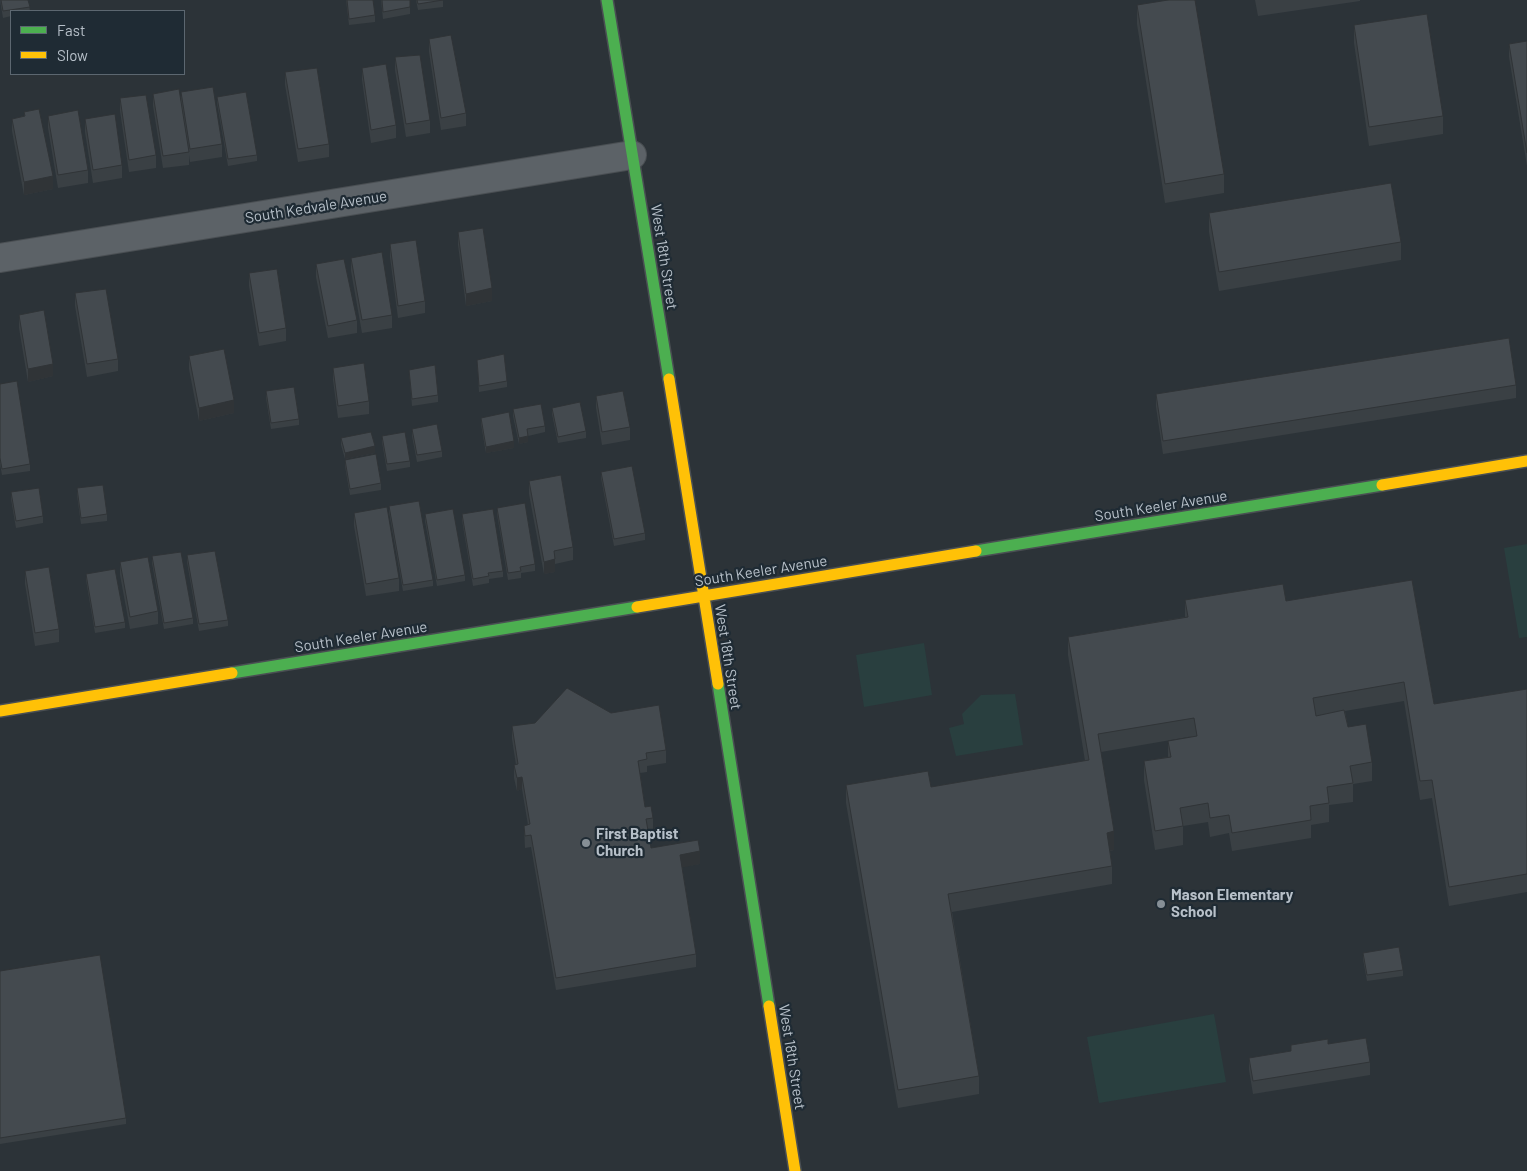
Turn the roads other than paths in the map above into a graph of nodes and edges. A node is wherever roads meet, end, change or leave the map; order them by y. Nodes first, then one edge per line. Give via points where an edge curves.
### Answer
1 (607, 0) edge
2 (632, 155) junction
3 (0, 258) edge
4 (1527, 461) edge
5 (703, 596) junction
6 (0, 711) edge
7 (795, 1171) edge

1 - 2 street, West 18th Street
2 - 3 street, South Kedvale Avenue
2 - 5 street, West 18th Street
4 - 5 street, South Keeler Avenue
5 - 6 street, South Keeler Avenue
5 - 7 street, West 18th Street

